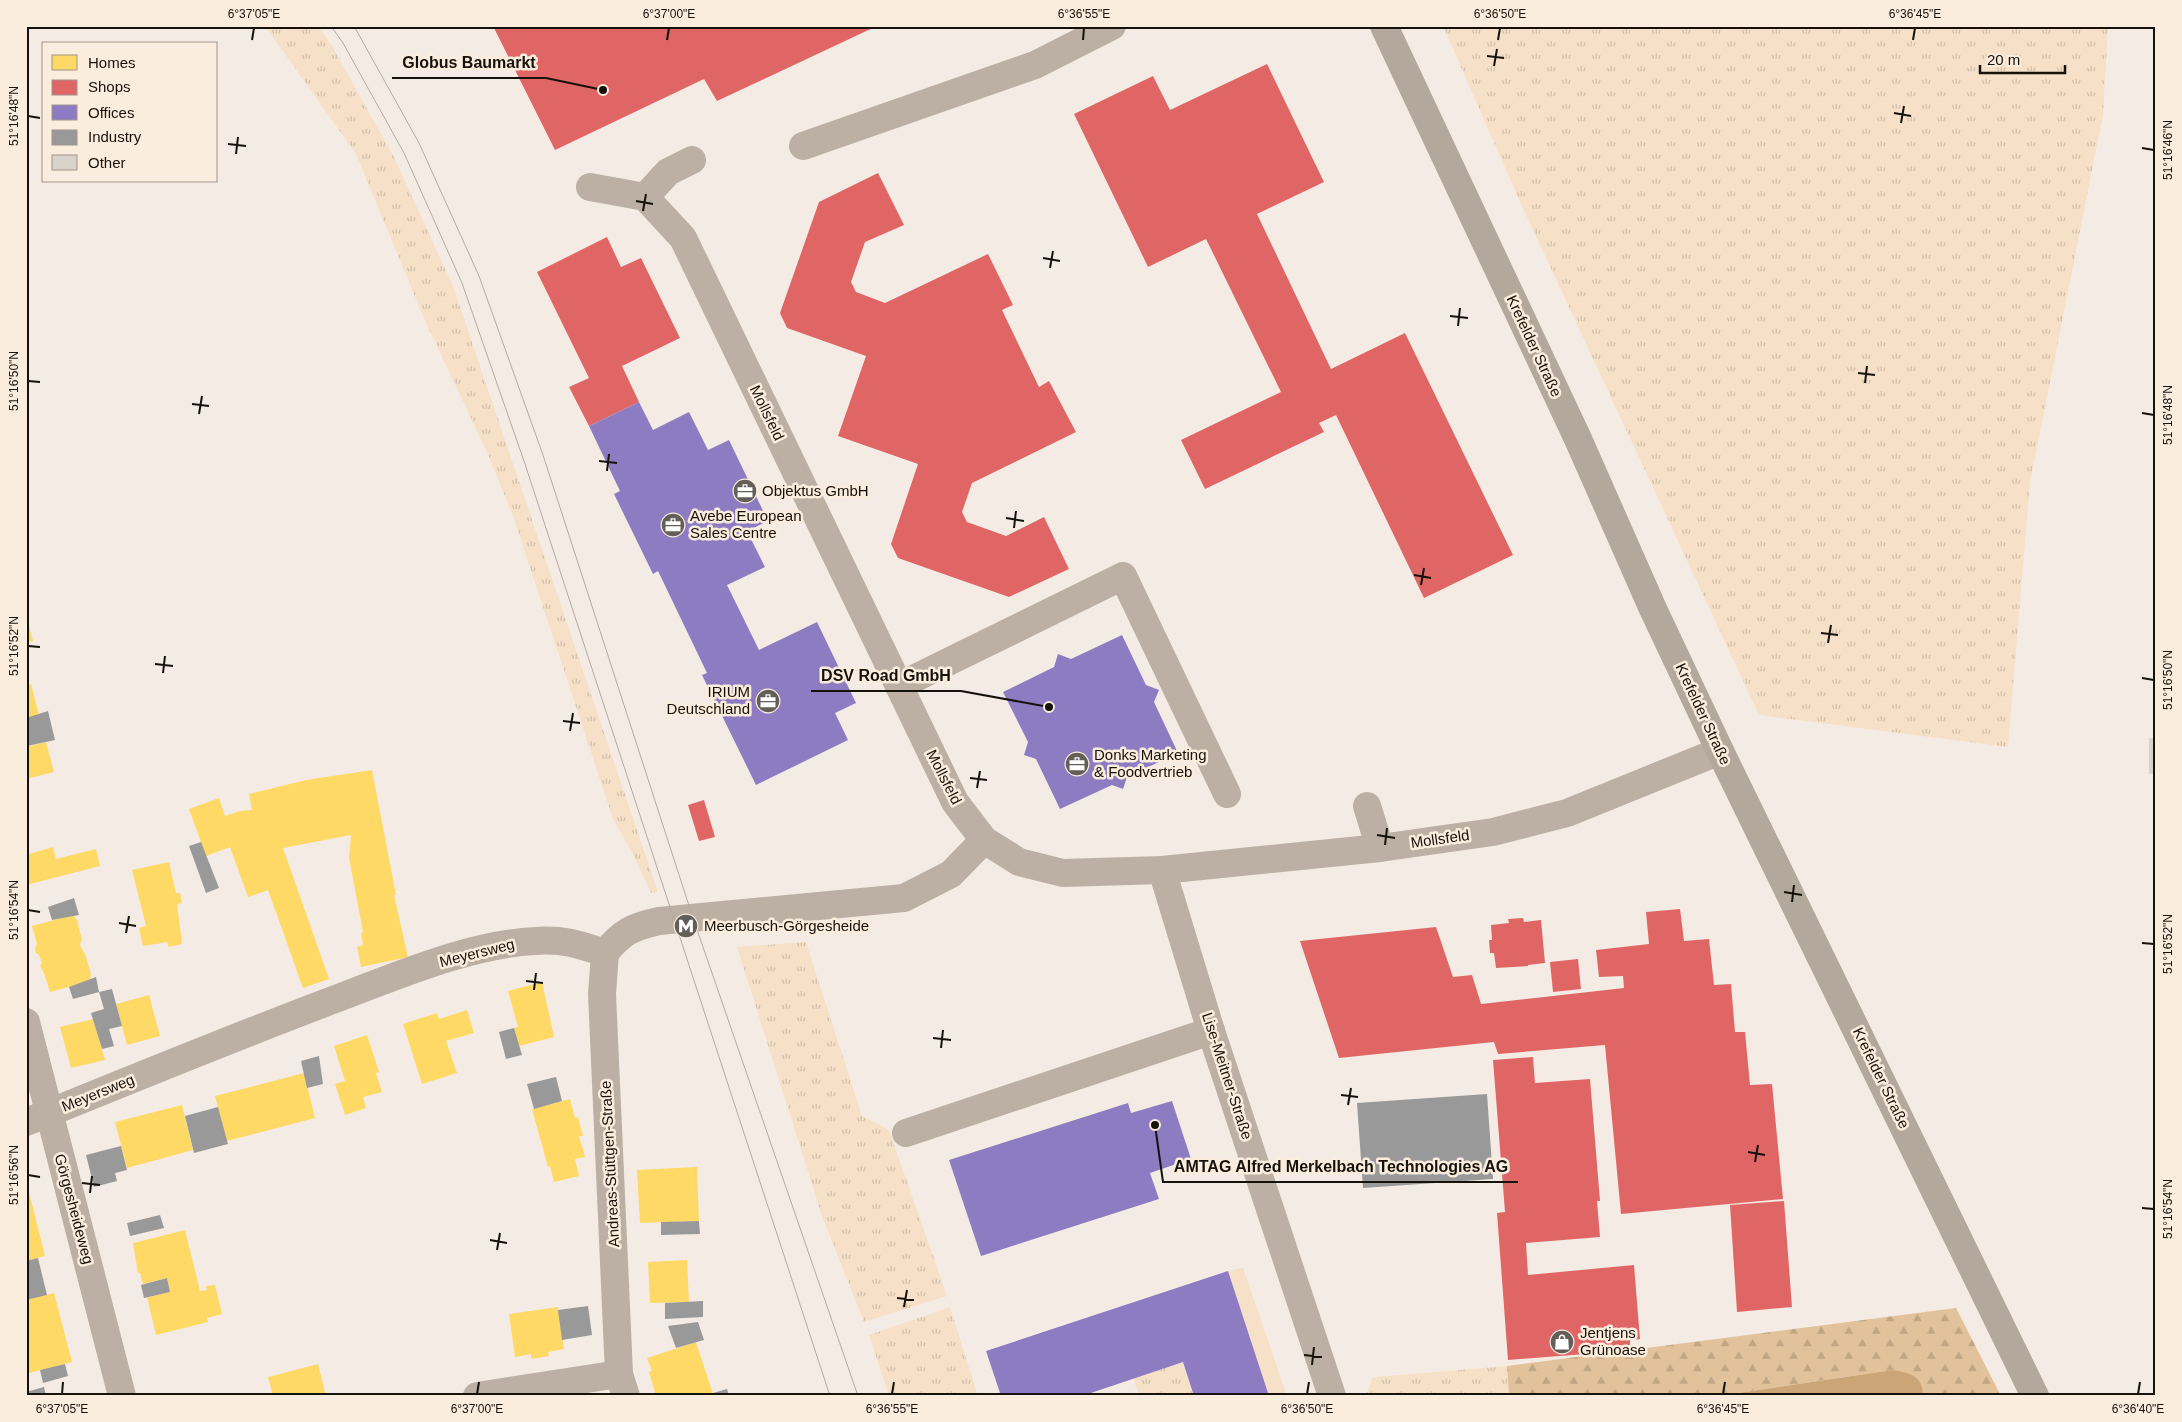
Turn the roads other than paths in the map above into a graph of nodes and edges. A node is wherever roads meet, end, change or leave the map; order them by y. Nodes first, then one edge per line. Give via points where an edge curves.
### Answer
1 (1112, 26) edge
2 (1384, 26) edge
3 (803, 146) dead end
4 (692, 160) dead end
5 (590, 187) dead end
6 (645, 197) junction
7 (899, 686) junction
8 (1720, 751) junction
9 (1227, 794) dead end
10 (1367, 806) dead end
11 (984, 840) junction
12 (1380, 848) junction
13 (1162, 870) junction
14 (604, 953) junction
15 (26, 1022) edge
16 (1211, 1031) junction
17 (38, 1118) edge
18 (906, 1133) dead end
19 (622, 1385) edge
20 (122, 1396) edge
21 (478, 1396) edge
22 (1332, 1396) edge
23 (2035, 1396) edge

1 - 3 street via 1035,65
2 - 8 main road, Krefelder Straße
4 - 6 street via 668,172
5 - 6 street
6 - 7 street, Mollsfeld via 683,238
7 - 9 street via 1123,576
7 - 11 street, Mollsfeld via 955,802
8 - 12 street, Mollsfeld via 1567,813 1493,832
8 - 23 main road, Krefelder Straße
10 - 12 street
11 - 13 street, Mollsfeld via 1019,862 1062,873
11 - 14 street via 951,874 918,883 904,898 848,897 659,921 618,936
12 - 13 street, Mollsfeld
13 - 16 street, Lise-Meitner-Straße
14 - 17 street, Meyersweg via 568,941 534,941 489,947 413,970 274,1022
14 - 19 street, Andreas-Stüttgen-Straße via 602,994
15 - 17 street, Görgesheideweg
16 - 18 street
16 - 22 street, Lise-Meitner-Straße
17 - 20 street, Görgesheideweg
19 - 21 street, Andreas-Stüttgen-Straße

